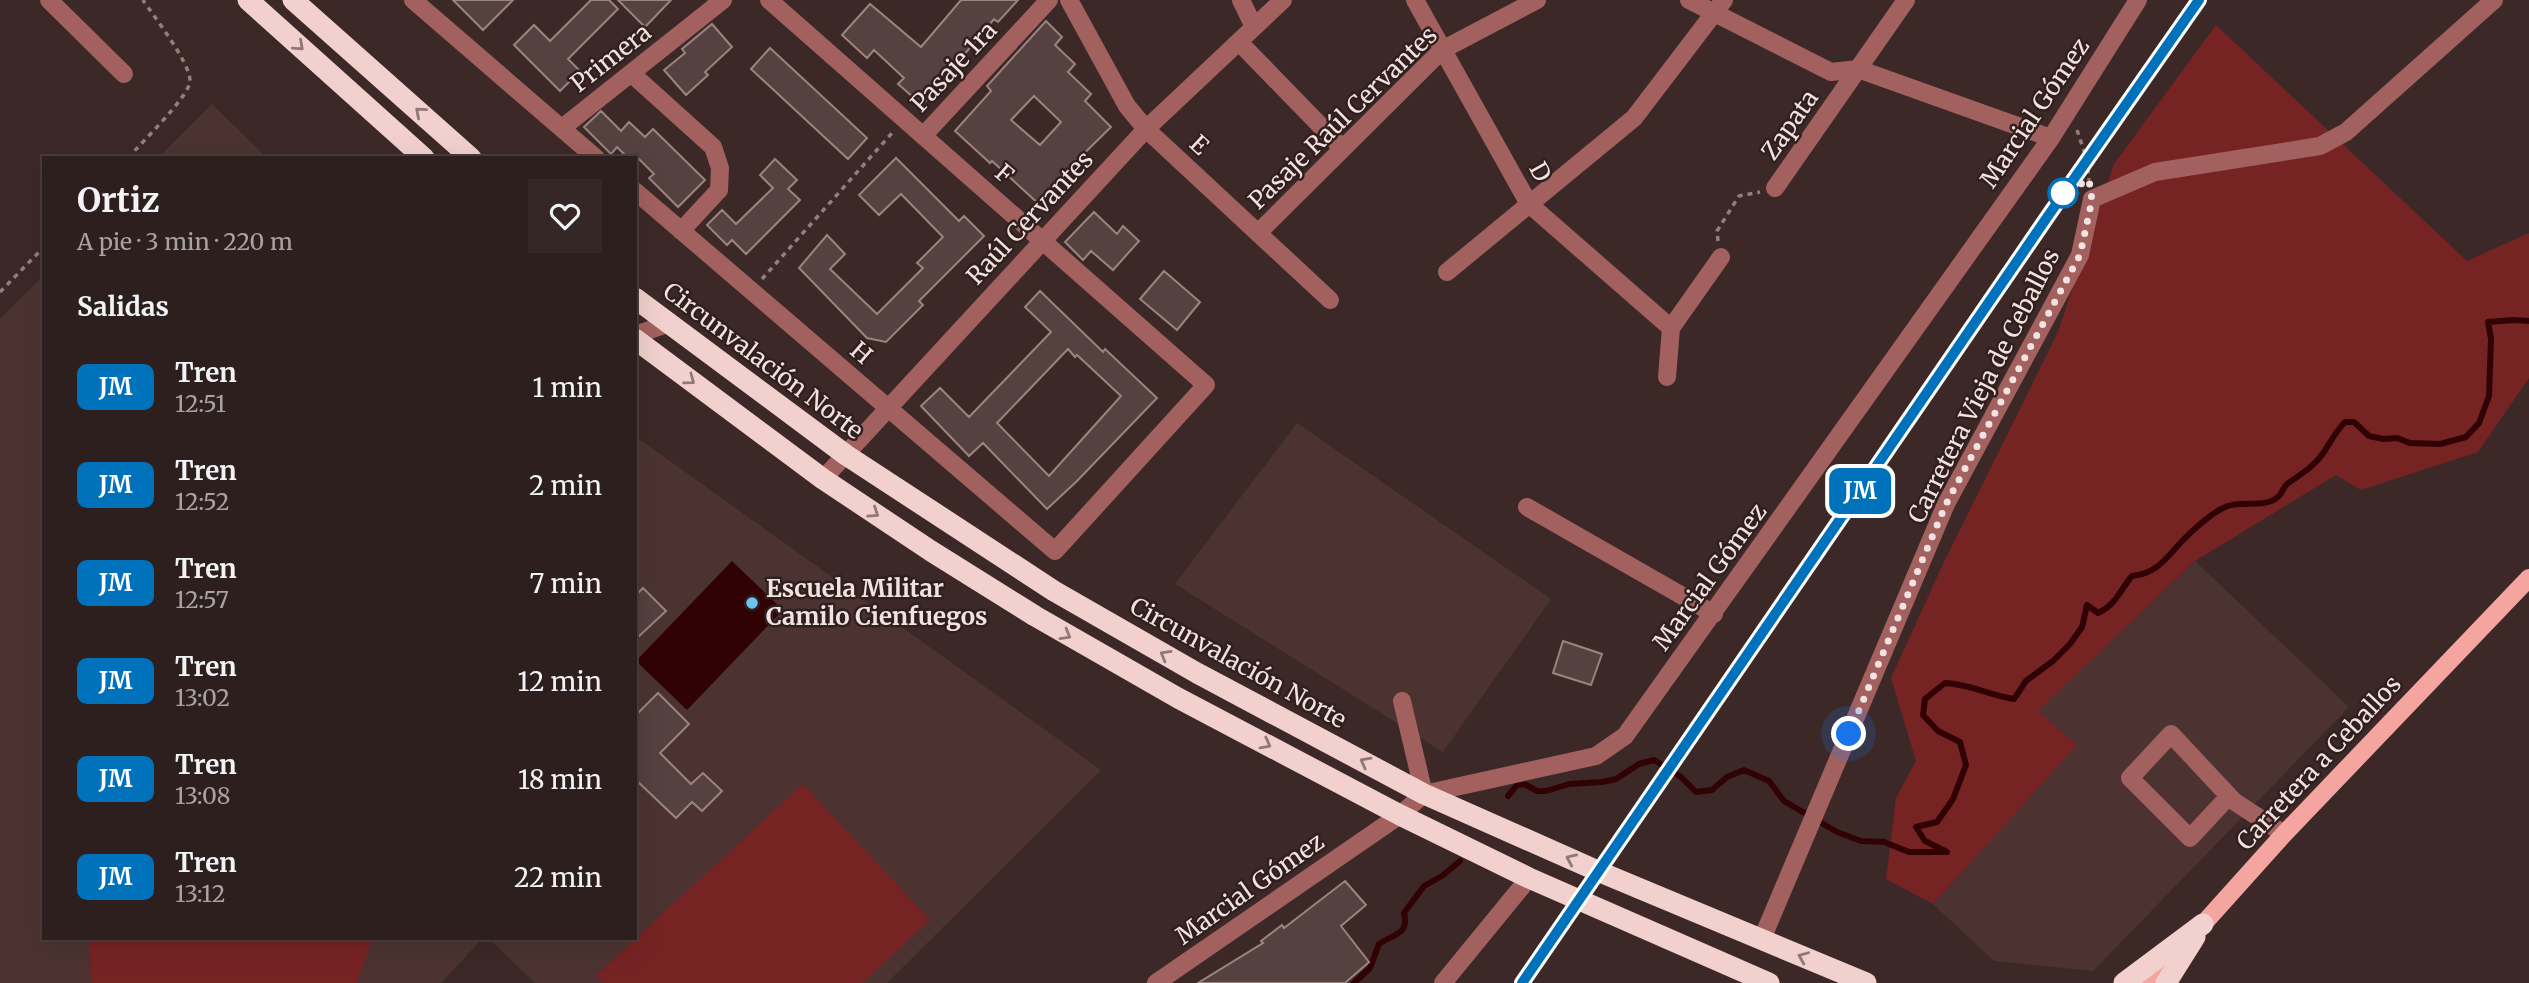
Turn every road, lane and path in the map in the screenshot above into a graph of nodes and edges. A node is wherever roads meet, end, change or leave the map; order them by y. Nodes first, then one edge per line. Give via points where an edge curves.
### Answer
1 (50, 0) edge
2 (143, 0) edge
3 (248, 0) edge
4 (293, 0) edge
5 (412, 0) edge
6 (723, 0) edge
7 (769, 0) edge
8 (1049, 0) edge
9 (1069, 0) edge
10 (1241, 0) edge
11 (1283, 0) edge
12 (1415, 0) edge
13 (1537, 0) edge
14 (1689, 0) edge
15 (1906, 0) edge
16 (2138, 0) edge
17 (2494, 0) edge
18 (1719, 6) edge
19 (1254, 27) junction
20 (1239, 42) junction
21 (1442, 50) junction
22 (1858, 69) junction
23 (124, 74) dead end
24 (632, 74) junction
25 (2070, 109) junction
26 (905, 118) junction
27 (562, 128) junction
28 (1146, 129) junction
29 (923, 135) junction
30 (2051, 138) junction
31 (1342, 148) junction
32 (130, 156) edge
33 (422, 156) edge
34 (469, 156) edge
35 (594, 156) edge
36 (1775, 188) joint
37 (637, 193) edge
38 (2092, 200) junction
39 (1529, 204) junction
40 (681, 231) junction
41 (1258, 233) junction
42 (1042, 240) junction
43 (42, 249) edge
44 (1721, 257) joint
45 (1447, 272) dead end
46 (751, 291) junction
47 (0, 292) edge
48 (637, 300) edge
49 (1330, 300) dead end
50 (667, 324) junction
51 (1671, 328) junction
52 (637, 336) edge
53 (637, 339) edge
54 (1667, 377) dead end
55 (889, 409) junction
56 (846, 456) junction
57 (823, 479) junction
58 (1527, 508) dead end
59 (1055, 551) joint
60 (2529, 578) edge
61 (1714, 614) junction
62 (1402, 701) dead end
63 (1424, 794) junction
64 (2229, 796) junction
65 (1400, 815) junction
66 (2284, 834) junction
67 (1529, 878) junction
68 (2203, 924) junction
69 (1762, 939) junction
70 (1747, 979) edge
71 (1156, 983) edge
72 (1443, 983) edge
73 (1769, 983) edge
74 (1866, 983) edge
75 (2124, 983) edge
76 (2146, 983) edge
77 (2166, 983) edge

1 - 23 street
2 - 32 path via 190,80 186,94
3 -> 33 highway
34 -> 4 highway
5 - 27 street
6 - 24 street, Primera
7 - 26 street, F
8 - 29 street, Pasaje 1ra
9 - 28 street, E via 1127,106
10 - 19 street
11 - 19 street, Raúl Cervantes
12 - 21 street, D
13 - 21 street, Pasaje Raúl Cervantes
14 - 18 street
15 - 22 street, Zapata
16 - 25 street, Marcial Gómez
17 - 38 street via 2346,132 2320,146 2155,172
18 - 22 street via 1831,72
18 - 39 street via 1634,118
19 - 20 street, Raúl Cervantes
20 - 28 street, Raúl Cervantes
20 - 31 street
21 - 31 street, Pasaje Raúl Cervantes
21 - 39 street, D
22 - 30 street
22 - 36 street, Zapata
24 - 27 street, Primera
24 - 40 street via 713,147 720,168 719,190
25 - 30 street, Marcial Gómez
25 - 38 path via 2087,160
26 - 29 street, F
26 - 46 path
27 - 35 street
28 - 41 street, E
28 - 42 street, Raúl Cervantes
29 - 42 street, F
30 - 61 street, Marcial Gómez
31 - 41 street, Pasaje Raúl Cervantes
36 - 44 path, Zapata via 1739,197 1717,232
37 - 40 street, H
38 - 69 street, Carretera Vieja de Ceballos via 2080,255 1946,504
39 - 45 street
39 - 51 street, D
40 - 46 street, H
41 - 49 street, E
42 - 55 street, Raúl Cervantes
42 - 59 street, F via 1206,385
43 - 47 path
44 - 51 street
46 - 55 street, H
48 - 50 highway, Circunvalación Norte
50 - 52 street
50 - 56 highway, Circunvalación Norte
51 - 54 street
53 -> 57 highway
55 - 56 street, Raúl Cervantes
55 - 59 street, H
56 - 57 street, Raúl Cervantes
63 -> 56 highway, Circunvalación Norte via 1054,591
57 -> 65 highway via 1035,617
58 - 61 street
60 - 66 main road, Carretera a Ceballos
61 - 63 street, Marcial Gómez via 1625,737 1596,756
62 - 63 street
63 - 65 street, Marcial Gómez
69 -> 63 highway, Circunvalación Norte
64 - 64 street via 2171,734 2130,778 2190,838
64 - 66 street
65 - 67 highway
65 - 71 street, Marcial Gómez
66 - 68 main road, Carretera a Ceballos
67 - 70 highway
67 - 72 street
68 - 75 highway
68 - 76 main road, Carretera a Ceballos
68 - 77 highway
74 -> 69 highway, Circunvalación Norte
70 - 73 highway

